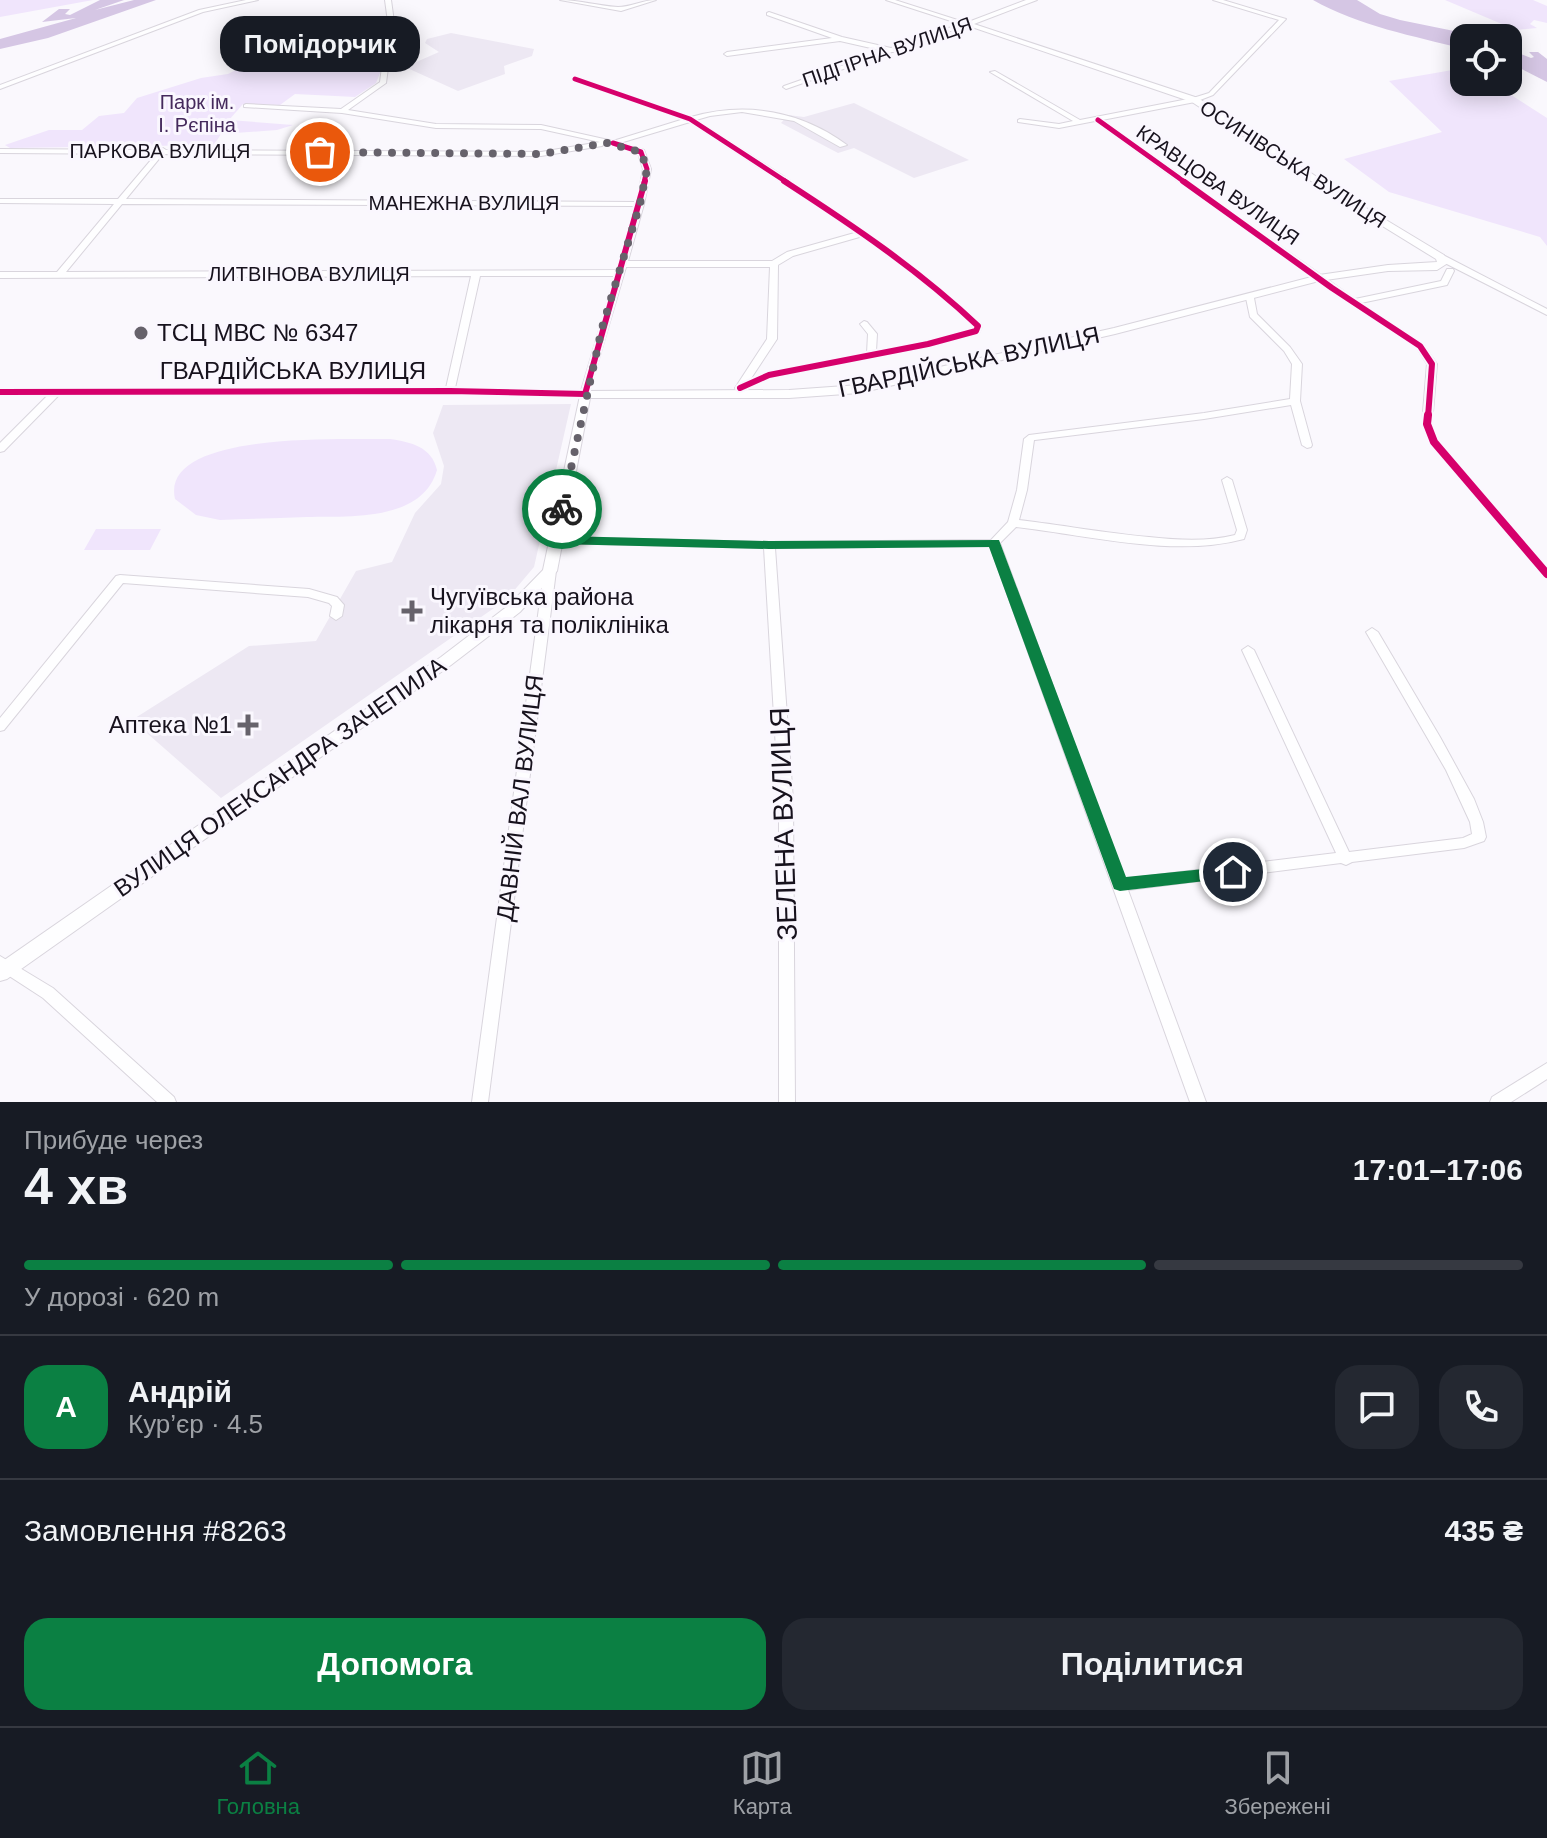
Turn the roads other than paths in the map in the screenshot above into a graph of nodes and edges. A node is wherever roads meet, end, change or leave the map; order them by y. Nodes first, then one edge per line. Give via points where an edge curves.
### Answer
1 (255, 0) edge
2 (388, 0) edge
3 (563, 0) edge
4 (653, 0) edge
5 (889, 0) edge
6 (1033, 0) edge
7 (1216, 0) edge
8 (769, 14) dead end
9 (967, 24) junction
10 (840, 39) junction
11 (896, 51) junction
12 (727, 54) dead end
13 (993, 72) dead end
14 (575, 79) dead end
15 (0, 87) edge
16 (786, 87) dead end
17 (1195, 100) junction
18 (246, 106) dead end
19 (342, 111) junction
20 (690, 119) junction
21 (1098, 120) junction
22 (1020, 121) dead end
23 (1079, 122) junction
24 (610, 143) junction
25 (843, 145) dead end
26 (163, 150) junction
27 (0, 151) edge
28 (0, 201) edge
29 (120, 201) junction
30 (640, 204) junction
31 (864, 233) junction
32 (1440, 257) junction
33 (774, 264) junction
34 (1431, 268) junction
35 (621, 269) junction
36 (1450, 271) junction
37 (476, 274) junction
38 (0, 275) edge
39 (59, 275) junction
40 (1319, 278) junction
41 (1488, 280) junction
42 (1250, 298) junction
43 (1353, 302) junction
44 (1547, 312) edge
45 (864, 324) dead end
46 (871, 356) junction
47 (57, 391) junction
48 (450, 391) junction
49 (738, 391) junction
50 (0, 392) edge
51 (585, 394) junction
52 (1295, 401) junction
53 (1307, 445) dead end
54 (0, 449) edge
55 (1227, 480) dead end
56 (1013, 523) junction
57 (556, 540) junction
58 (994, 543) junction
59 (769, 545) junction
60 (550, 571) junction
61 (1547, 574) edge
62 (336, 616) dead end
63 (1372, 632) dead end
64 (1248, 650) dead end
65 (0, 727) edge
66 (1346, 860) junction
67 (1120, 885) junction
68 (3, 967) edge
69 (1547, 1070) edge
70 (168, 1102) edge
71 (480, 1102) edge
72 (787, 1102) edge
73 (1198, 1102) edge
74 (1498, 1102) edge

1 - 15 street via 201,11
2 - 19 street via 391,22 383,83
3 - 4 street via 621,9
5 - 9 street, ОСИНІВСЬКА ВУЛИЦЯ
6 - 9 main road, ПІДГІРНА ВУЛИЦЯ
7 - 17 street via 1283,19 1211,94
8 - 10 street
9 - 11 street, ПІДГІРНА ВУЛИЦЯ
9 - 17 main road, ОСИНІВСЬКА ВУЛИЦЯ
10 - 11 street
10 - 12 street
11 - 16 street, ПІДГІРНА ВУЛИЦЯ
13 - 23 street
14 - 20 street
17 - 21 street
17 - 32 main road, ОСИНІВСЬКА ВУЛИЦЯ
18 - 19 street
19 - 24 street via 436,126 541,127
20 - 24 street, ПАРКОВА ВУЛИЦЯ
20 - 25 street, ПАРКОВА ВУЛИЦЯ via 729,110 796,119
20 - 31 street
21 - 23 street
21 - 40 street, КРАВЦОВА ВУЛИЦЯ
22 - 23 street via 1055,126
24 - 26 street, ПАРКОВА ВУЛИЦЯ via 541,154
24 - 30 street, ДАВНІЙ ВАЛ ВУЛИЦЯ via 641,152 647,169
26 - 27 street, ПАРКОВА ВУЛИЦЯ
26 - 29 street
28 - 29 street, МАНЕЖНА ВУЛИЦЯ
29 - 30 street, МАНЕЖНА ВУЛИЦЯ
29 - 39 street
30 - 35 street, ДАВНІЙ ВАЛ ВУЛИЦЯ
31 - 33 street via 790,254
31 - 46 street via 978,326 976,331
32 - 34 main road via 1441,265
32 - 41 street, ОСИНІВСЬКА ВУЛИЦЯ
33 - 35 street, ЛИТВІНОВА ВУЛИЦЯ
33 - 49 street via 772,339
34 - 36 street
34 - 40 main road, ГВАРДІЙСЬКА ВУЛИЦЯ
35 - 37 street, ЛИТВІНОВА ВУЛИЦЯ
35 - 51 street, ДАВНІЙ ВАЛ ВУЛИЦЯ
36 - 41 street
36 - 43 street via 1444,283
37 - 39 street, ЛИТВІНОВА ВУЛИЦЯ
37 - 48 street
38 - 39 street, ЛИТВІНОВА ВУЛИЦЯ
40 - 42 main road, ГВАРДІЙСЬКА ВУЛИЦЯ
40 - 43 street, КРАВЦОВА ВУЛИЦЯ
41 - 44 street, ОСИНІВСЬКА ВУЛИЦЯ
42 - 49 main road, ГВАРДІЙСЬКА ВУЛИЦЯ via 882,385 813,393
42 - 52 street via 1253,315 1297,364
43 - 61 street, КРАВЦОВА ВУЛИЦЯ via 1428,354 1432,364 1427,424 1434,442
45 - 46 street via 873,334
46 - 49 street via 769,375
47 - 48 street, ГВАРДІЙСЬКА ВУЛИЦЯ
47 - 50 street, ГВАРДІЙСЬКА ВУЛИЦЯ
47 - 54 street
48 - 51 street, ГВАРДІЙСЬКА ВУЛИЦЯ
49 - 51 main road, ГВАРДІЙСЬКА ВУЛИЦЯ
51 - 57 main road, ДАВНІЙ ВАЛ ВУЛИЦЯ
52 - 53 street
52 - 56 street via 1033,437
55 - 56 street via 1242,530 1232,541 1121,537
56 - 58 street
57 - 59 street
57 - 60 main road, ДАВНІЙ ВАЛ ВУЛИЦЯ
58 - 59 street
58 - 67 street
59 - 72 street, ЗЕЛЕНА ВУЛИЦЯ via 786,800
60 - 68 main road, ВУЛИЦЯ ОЛЕКСАНДРА ЗАЧЕПИЛА via 508,617
60 - 71 street, ДАВНІЙ ВАЛ ВУЛИЦЯ
62 - 65 street via 333,600 309,593 120,579
63 - 66 street via 1481,828 1479,837 1464,843
64 - 66 street
66 - 67 street
67 - 73 street
68 - 70 street via 48,993
69 - 74 street

